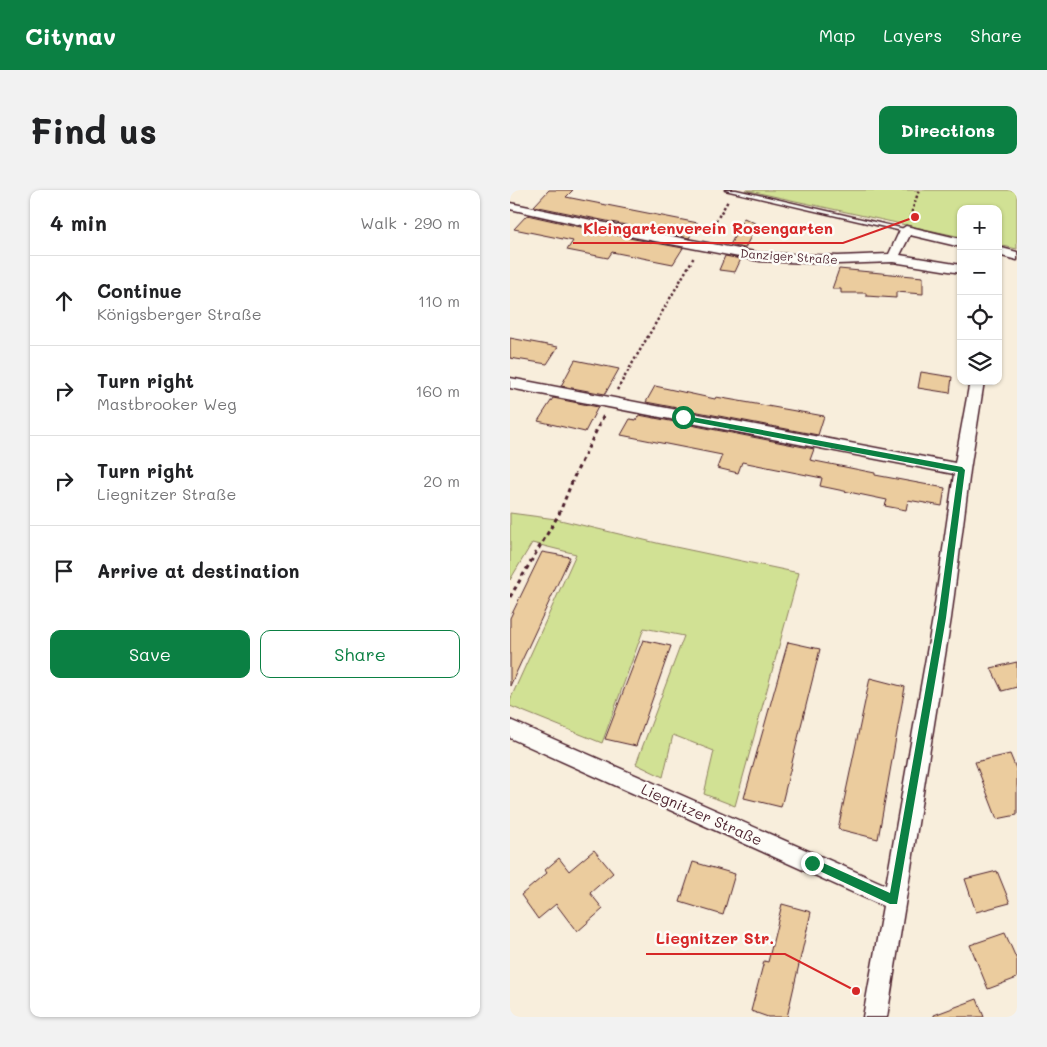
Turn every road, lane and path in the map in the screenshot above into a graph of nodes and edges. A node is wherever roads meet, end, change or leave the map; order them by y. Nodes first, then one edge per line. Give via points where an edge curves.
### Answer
1 (918, 190) edge
2 (731, 191) edge
3 (510, 206) edge
4 (906, 230) junction
5 (957, 241) edge
6 (700, 246) junction
7 (1002, 252) edge
8 (1016, 255) edge
9 (893, 258) junction
10 (1002, 260) edge
11 (957, 268) edge
12 (510, 383) edge
13 (976, 385) edge
14 (610, 403) junction
15 (962, 470) junction
16 (510, 596) edge
17 (510, 729) edge
18 (894, 900) junction
19 (875, 1017) edge

1 - 4 path
2 - 4 lane
2 - 6 path
3 - 6 street, Danziger Straße
4 - 5 street
4 - 9 street
6 - 9 street, Danziger Straße via 760,256 838,260
6 - 14 path
7 - 8 street
8 - 10 street
9 - 11 street, Danziger Straße
12 - 14 street
13 - 15 street
14 - 15 street
14 - 16 path via 559,514
15 - 18 street via 942,618
17 - 18 street, Liegnitzer Straße
18 - 19 street

